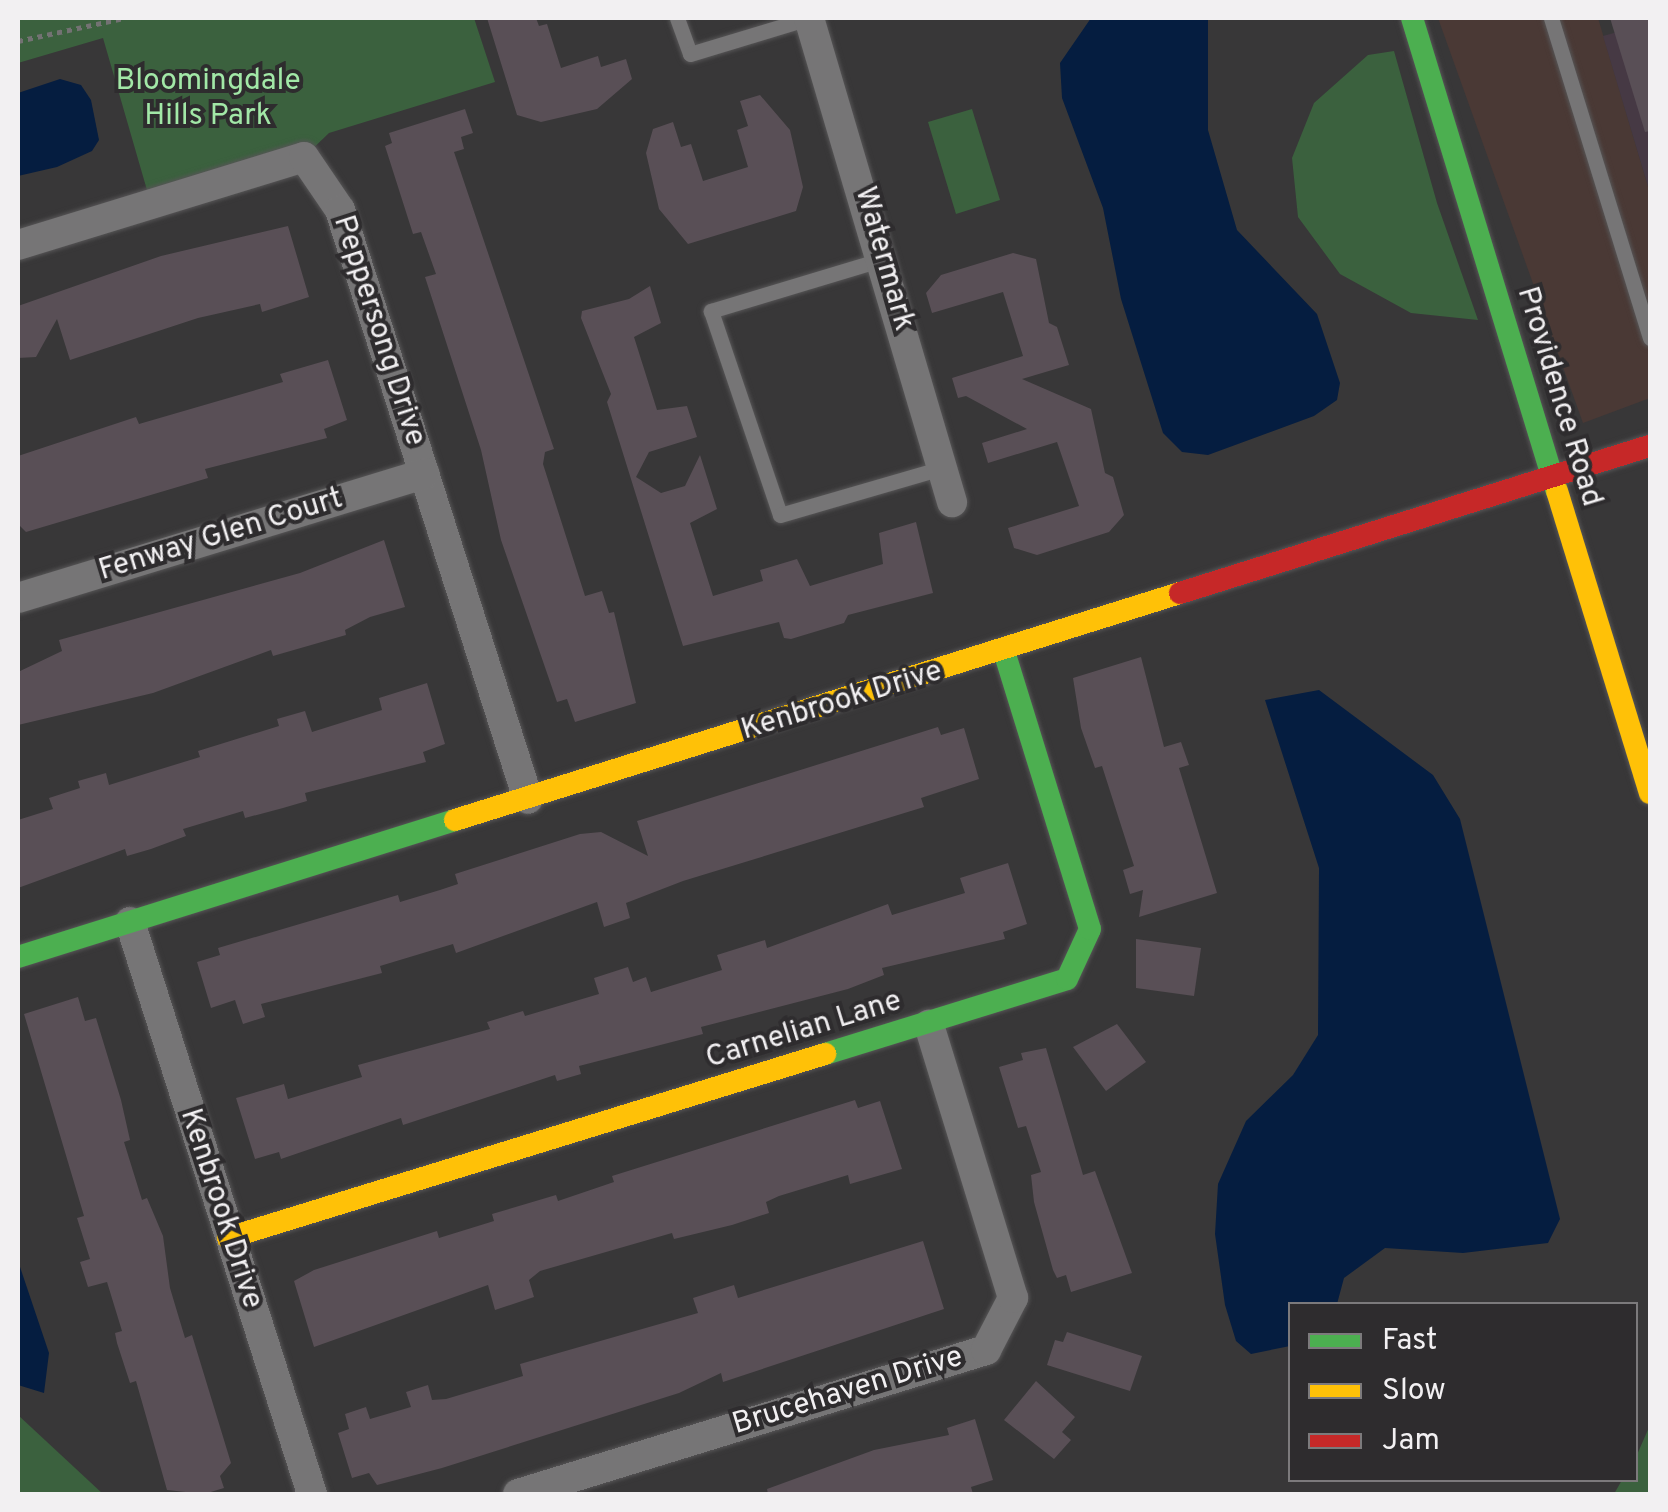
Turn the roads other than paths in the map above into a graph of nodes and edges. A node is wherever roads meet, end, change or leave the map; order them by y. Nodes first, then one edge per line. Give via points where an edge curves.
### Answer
1 (677, 18) edge
2 (809, 18) edge
3 (1412, 18) edge
4 (1551, 18) edge
5 (18, 245) edge
6 (883, 259) junction
7 (1650, 338) edge
8 (1650, 446) edge
9 (942, 468) junction
10 (424, 474) junction
11 (1552, 478) junction
12 (952, 502) dead end
13 (18, 598) edge
14 (1004, 652) junction
15 (1650, 792) edge
16 (528, 799) junction
17 (130, 922) junction
18 (18, 956) edge
19 (929, 1025) junction
20 (228, 1238) junction
21 (312, 1494) edge
22 (518, 1494) edge

1 - 2 lane via 690,54
2 - 6 street, Watermark
3 - 11 street, Providence Road
4 - 7 lane
5 - 10 street, Peppersong Drive via 304,156 340,210
6 - 9 street, Watermark
6 - 9 lane via 712,312 780,515
8 - 11 street, Kenbrook Drive
9 - 12 street, Watermark
10 - 13 street, Fenway Glen Court
10 - 16 street, Peppersong Drive
11 - 14 street, Kenbrook Drive
11 - 15 street, Providence Road
14 - 16 street, Kenbrook Drive
14 - 19 street, Carnelian Lane via 1090,929 1067,979
16 - 17 street, Kenbrook Drive
17 - 18 street, Kenbrook Drive
17 - 20 street, Kenbrook Drive
19 - 20 street, Carnelian Lane
19 - 22 street, Brucehaven Drive via 1013,1298 986,1350
20 - 21 street, Kenbrook Drive

